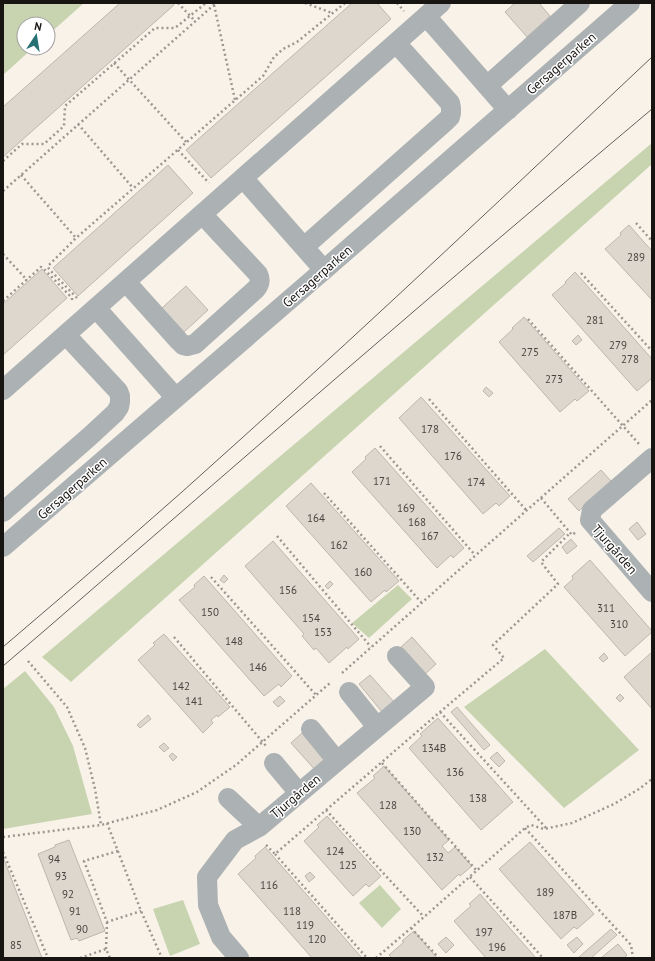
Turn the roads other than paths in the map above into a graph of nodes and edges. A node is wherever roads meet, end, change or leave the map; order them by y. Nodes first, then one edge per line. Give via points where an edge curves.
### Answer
1 (440, 3) edge
2 (580, 3) edge
3 (630, 3) edge
4 (426, 16) junction
5 (396, 42) junction
6 (487, 86) junction
7 (508, 110) junction
8 (243, 178) junction
9 (202, 214) junction
10 (304, 247) junction
11 (324, 270) junction
12 (126, 282) junction
13 (96, 308) junction
14 (66, 335) junction
15 (3, 390) edge
16 (176, 398) junction
17 (652, 458) edge
18 (3, 512) edge
19 (3, 547) edge
20 (652, 592) edge
21 (398, 656) dead end
22 (349, 692) dead end
23 (378, 727) junction
24 (311, 729) dead end
25 (337, 761) junction
26 (274, 763) road end
27 (299, 792) junction
28 (228, 798) dead end
29 (255, 829) junction
30 (239, 958) edge

1 - 4 street
2 - 6 street
3 - 7 street, Gersagerparken
4 - 5 street
4 - 6 street
5 - 8 street
5 - 10 street via 450,103 450,116
6 - 7 street
7 - 11 street, Gersagerparken
8 - 9 street
8 - 10 street
9 - 12 street
9 - 12 street via 258,274 260,282 256,289 195,344 183,345
10 - 11 street
11 - 16 street, Gersagerparken
12 - 13 street
13 - 14 street
13 - 16 street
14 - 15 street
14 - 18 street via 118,392 119,407 89,437
16 - 19 street, Gersagerparken
17 - 20 street, Tjurgården via 592,510 590,520
21 - 23 street, Tjurgården via 425,687
22 - 23 street
23 - 25 street, Tjurgården
24 - 25 street
25 - 27 street, Tjurgården
26 - 27 street
27 - 29 street, Tjurgården
28 - 29 street
29 - 30 street, Tjurgården via 235,840 207,877 208,905 218,931

